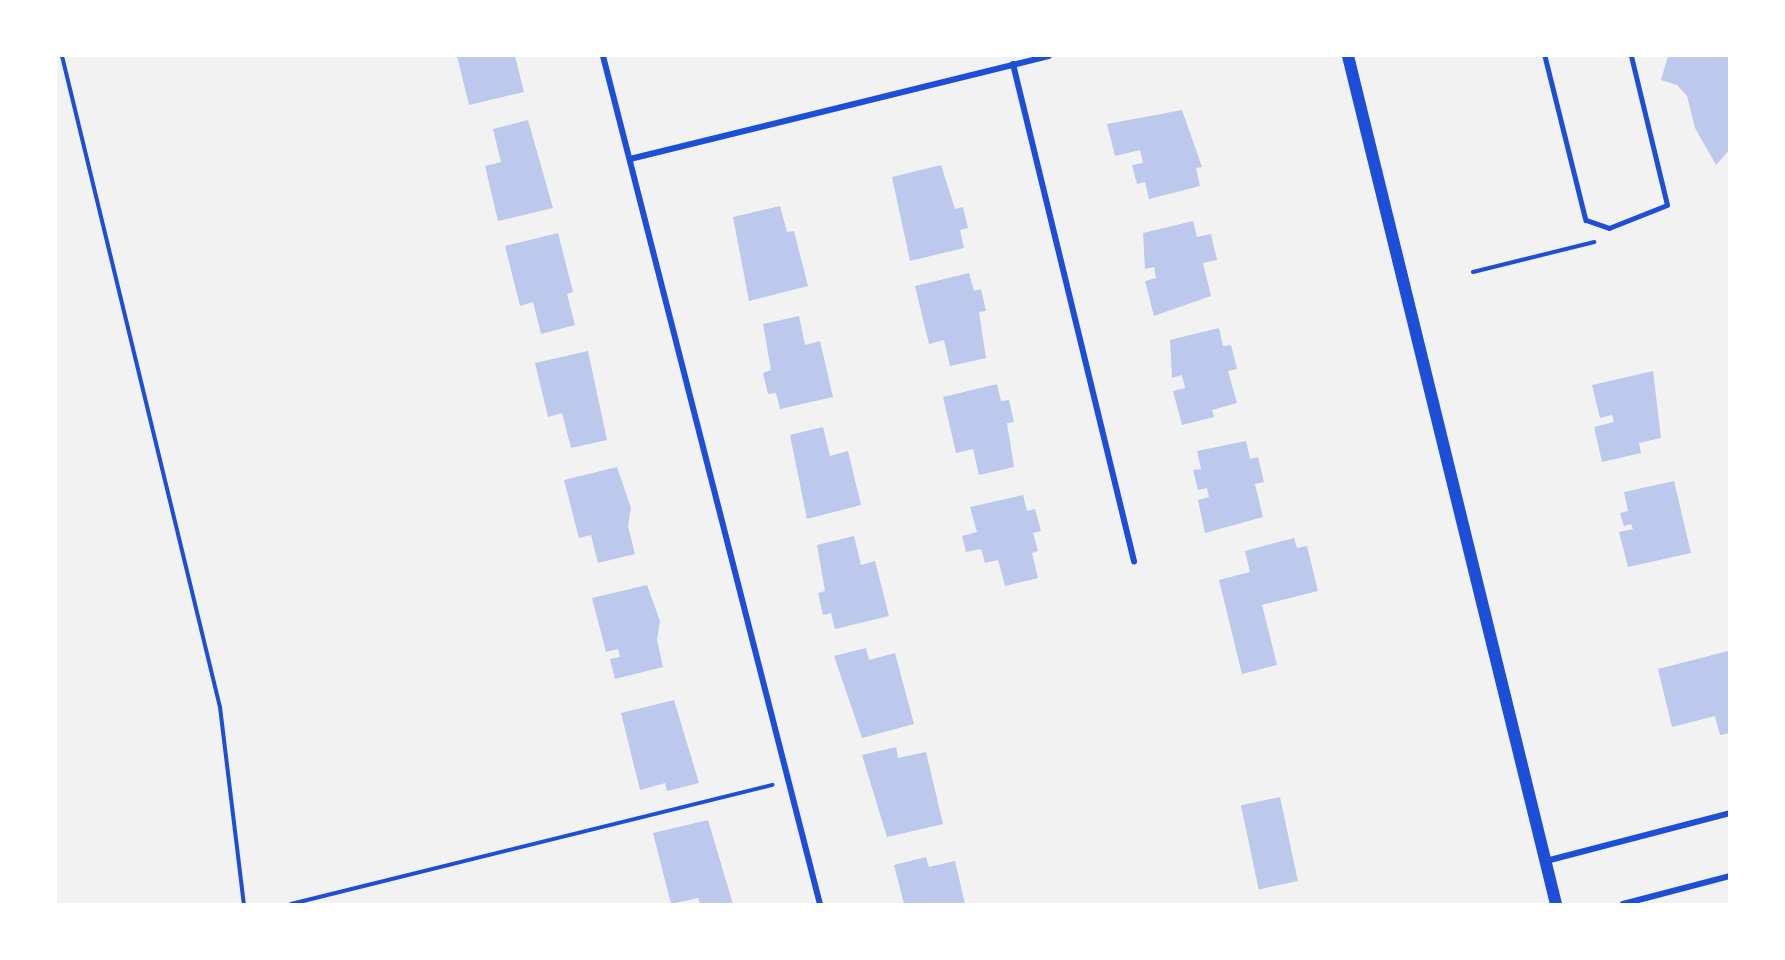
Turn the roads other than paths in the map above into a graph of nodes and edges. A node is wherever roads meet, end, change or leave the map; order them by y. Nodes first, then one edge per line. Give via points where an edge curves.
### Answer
1 (603, 56) edge
2 (1048, 56) edge
3 (1348, 56) edge
4 (1545, 56) edge
5 (1631, 56) edge
6 (1013, 64) junction
7 (630, 159) junction
8 (1134, 561) dead end
9 (1730, 813) edge
10 (1546, 861) junction
11 (1730, 876) edge
12 (820, 904) edge
13 (1556, 904) edge
14 (1623, 904) edge

1 - 7 street
2 - 6 street
3 - 10 main road
4 - 5 lane via 1586,220 1609,228 1667,205
6 - 7 street
6 - 8 street
7 - 12 street
9 - 10 street
10 - 13 main road
11 - 14 street

